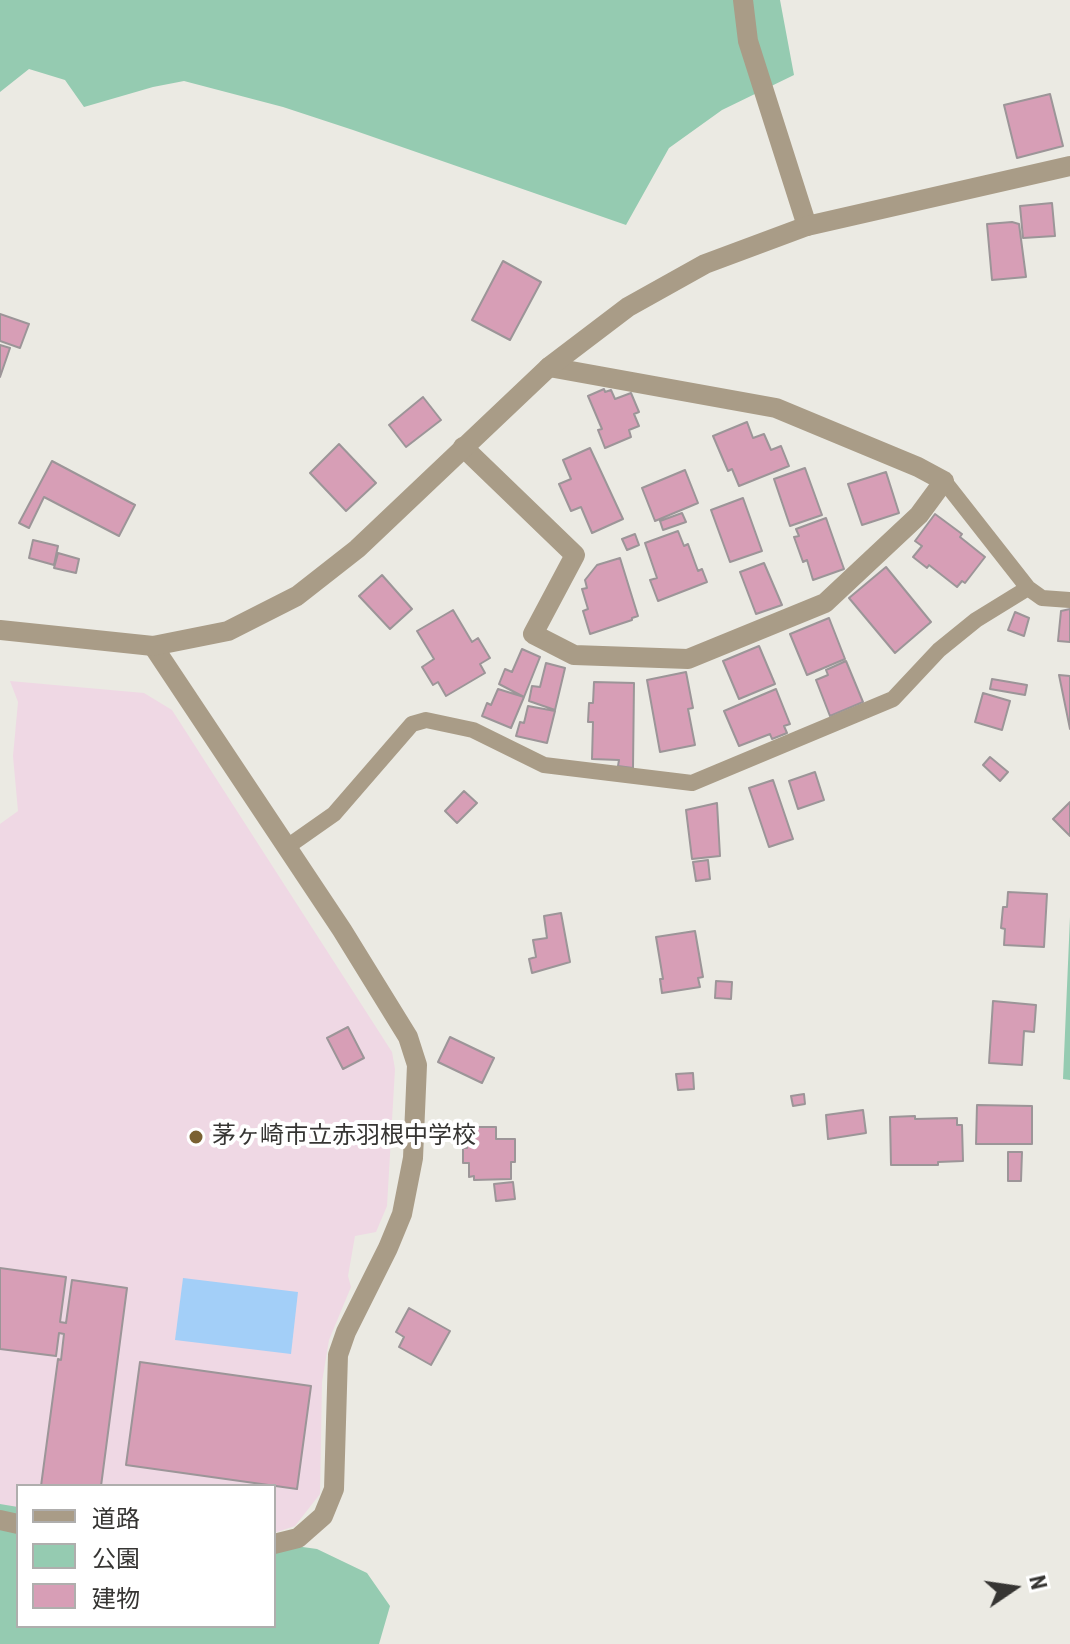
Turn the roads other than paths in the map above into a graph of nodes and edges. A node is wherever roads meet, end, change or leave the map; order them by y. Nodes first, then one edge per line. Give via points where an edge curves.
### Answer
1 (743, 0) edge
2 (1070, 166) edge
3 (807, 226) junction
4 (549, 367) junction
5 (463, 447) junction
6 (944, 481) junction
7 (1028, 588) junction
8 (1070, 600) edge
9 (0, 630) edge
10 (153, 646) junction
11 (287, 847) junction
12 (276, 1544) edge

1 - 3 street via 748,41
2 - 3 street
3 - 4 street via 705,264 628,307
4 - 5 street
4 - 6 street via 776,408
5 - 6 street via 575,555 533,634 574,655 688,659 825,603 919,515
5 - 10 street via 357,549 297,596 228,631
6 - 7 lane
7 - 8 lane via 1042,598
7 - 11 lane via 939,650 893,699 692,783 544,765 473,730 426,720 412,724 334,814
9 - 10 street
10 - 11 street
11 - 12 street via 408,1037 417,1065 413,1158 402,1214 338,1355 334,1489 323,1516 298,1538

